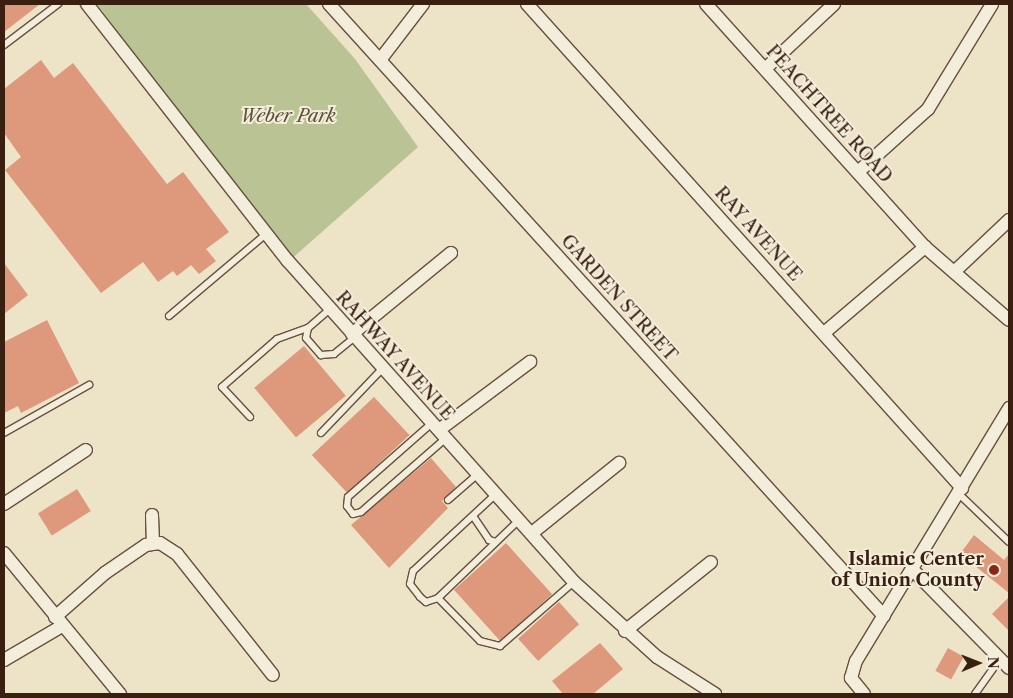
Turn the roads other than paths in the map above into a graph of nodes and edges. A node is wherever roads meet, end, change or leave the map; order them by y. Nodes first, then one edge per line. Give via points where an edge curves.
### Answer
1 (58, 4) edge
2 (87, 4) edge
3 (329, 4) edge
4 (423, 4) edge
5 (527, 4) edge
6 (706, 4) edge
7 (834, 4) edge
8 (992, 4) edge
9 (4, 45) edge
10 (380, 60) junction
11 (765, 69) junction
12 (858, 172) junction
13 (1009, 220) edge
14 (266, 234) junction
15 (925, 247) junction
16 (451, 253) dead end
17 (954, 272) junction
18 (330, 309) junction
19 (169, 316) dead end
20 (1009, 320) edge
21 (308, 328) junction
22 (824, 333) junction
23 (354, 335) junction
24 (530, 362) dead end
25 (383, 368) junction
26 (89, 384) dead end
27 (1009, 408) edge
28 (250, 417) dead end
29 (439, 430) junction
30 (4, 433) edge
31 (321, 433) dead end
32 (86, 450) dead end
33 (619, 463) dead end
34 (478, 474) junction
35 (960, 491) junction
36 (496, 494) junction
37 (448, 500) dead end
38 (4, 504) edge
39 (152, 516) dead end
40 (473, 516) junction
41 (519, 520) junction
42 (532, 534) junction
43 (496, 542) junction
44 (1009, 542) edge
45 (153, 543) junction
46 (4, 553) edge
47 (711, 562) dead end
48 (913, 570) junction
49 (574, 582) junction
50 (438, 598) junction
51 (884, 616) junction
52 (58, 621) junction
53 (625, 631) junction
54 (1000, 659) junction
55 (4, 660) edge
56 (1009, 668) edge
57 (273, 676) dead end
58 (120, 694) edge
59 (715, 694) edge
60 (864, 694) edge
61 (976, 694) edge

1 - 9 lane
2 - 14 street, RAHWAY AVENUE
3 - 10 street, GARDEN STREET
4 - 10 street
5 - 22 street, RAY AVENUE
6 - 11 street, PEACHTREE ROAD
7 - 11 street
8 - 12 street via 928,109
10 - 51 street, GARDEN STREET
11 - 12 street, PEACHTREE ROAD
12 - 15 street, PEACHTREE ROAD
13 - 17 street
14 - 18 street, RAHWAY AVENUE
14 - 19 lane
15 - 17 street, PEACHTREE ROAD
15 - 22 street
16 - 23 street
17 - 20 street, PEACHTREE ROAD
18 - 21 lane
18 - 23 street, RAHWAY AVENUE
21 - 23 lane via 306,338 320,355 334,354
21 - 28 lane via 277,339 222,387
22 - 35 street, RAY AVENUE
23 - 25 street, RAHWAY AVENUE
24 - 29 street
25 - 29 street, RAHWAY AVENUE
25 - 31 lane
26 - 30 lane
27 - 35 street
29 - 29 lane via 348,497 347,506 353,514 361,512
29 - 34 street, RAHWAY AVENUE
32 - 38 street
33 - 42 street
34 - 36 street, RAHWAY AVENUE
34 - 37 lane
35 - 44 lane
35 - 48 street
36 - 40 lane
36 - 41 street, RAHWAY AVENUE
39 - 45 street
40 - 43 lane via 489,540
40 - 50 lane via 411,573 410,584 420,598 426,602
41 - 42 street, RAHWAY AVENUE
41 - 43 lane
42 - 49 street, RAHWAY AVENUE
43 - 50 lane
45 - 52 street via 105,573
45 - 57 street via 172,549
46 - 52 street
47 - 53 street
48 - 51 street
48 - 54 street
49 - 50 lane via 500,646 480,640
49 - 53 street, RAHWAY AVENUE
51 - 60 street via 851,670 853,685
52 - 55 street
52 - 58 street
53 - 59 street, RAHWAY AVENUE
54 - 56 street
54 - 61 lane

